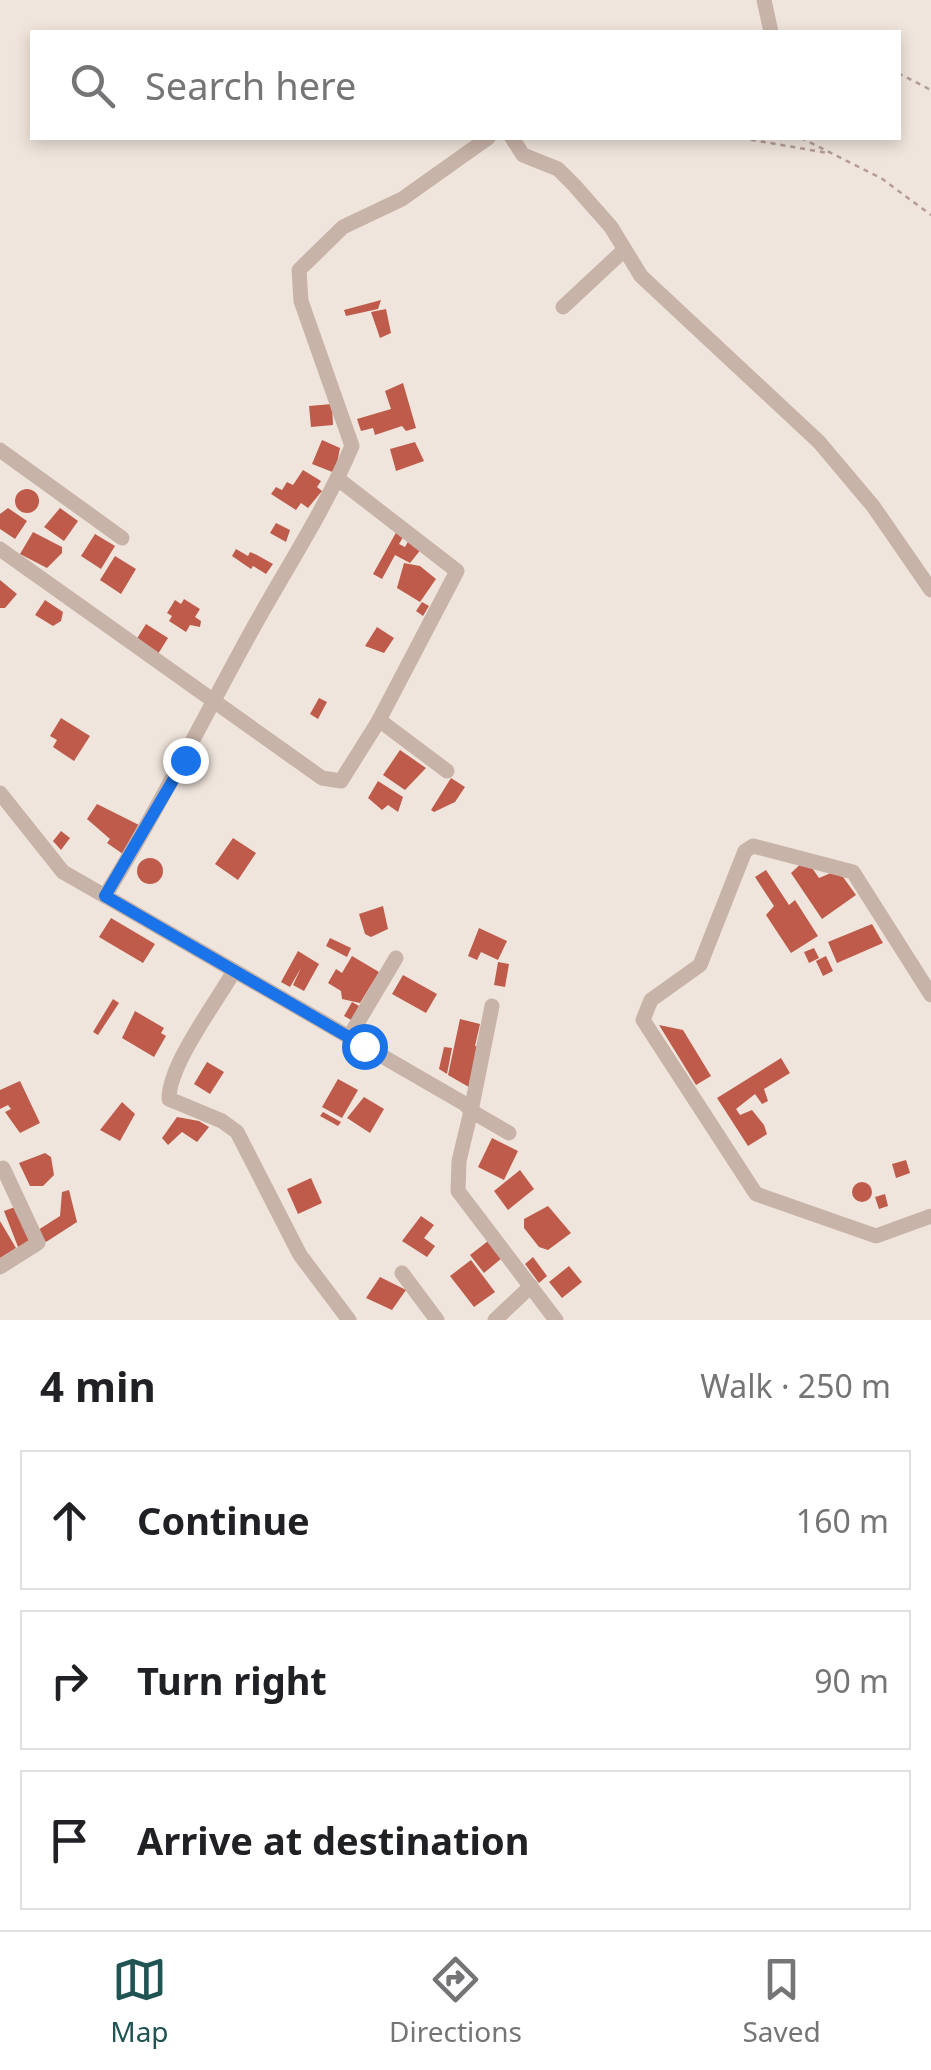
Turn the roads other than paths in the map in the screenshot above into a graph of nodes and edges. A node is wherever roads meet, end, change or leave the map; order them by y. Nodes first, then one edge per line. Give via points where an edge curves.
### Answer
1 (764, 0) edge
2 (770, 30) edge
3 (485, 140) edge
4 (513, 140) edge
5 (623, 251) junction
6 (563, 308) dead end
7 (0, 450) edge
8 (338, 479) junction
9 (122, 538) dead end
10 (0, 550) edge
11 (931, 590) edge
12 (216, 701) junction
13 (380, 720) junction
14 (447, 771) dead end
15 (0, 793) edge
16 (105, 896) junction
17 (396, 958) dead end
18 (234, 971) junction
19 (931, 996) edge
20 (492, 1006) dead end
21 (349, 1037) junction
22 (471, 1110) junction
23 (509, 1133) dead end
24 (3, 1168) dead end
25 (931, 1216) edge
26 (0, 1267) edge
27 (402, 1273) dead end
28 (530, 1286) junction
29 (349, 1320) edge
30 (437, 1320) edge
31 (495, 1320) edge
32 (556, 1320) edge

1 - 2 street
3 - 8 street via 402,199 344,227 299,270 300,301 352,446
4 - 5 street via 523,155 558,169 574,185
5 - 6 street
5 - 11 street via 641,276 820,442
7 - 9 street
8 - 12 street
8 - 13 street via 456,571
10 - 12 street
12 - 13 street via 322,778 341,781
12 - 16 street
13 - 14 street
15 - 16 street via 63,872
16 - 18 street
17 - 21 street
18 - 21 street
18 - 29 street via 169,1098 237,1132 300,1254
19 - 25 street via 853,872 754,846 745,851 700,964 651,1000 643,1020 756,1194 876,1236
20 - 22 street
21 - 22 street
22 - 23 street
22 - 28 street via 458,1191
24 - 26 street via 38,1243
27 - 30 street
28 - 31 street
28 - 32 street

